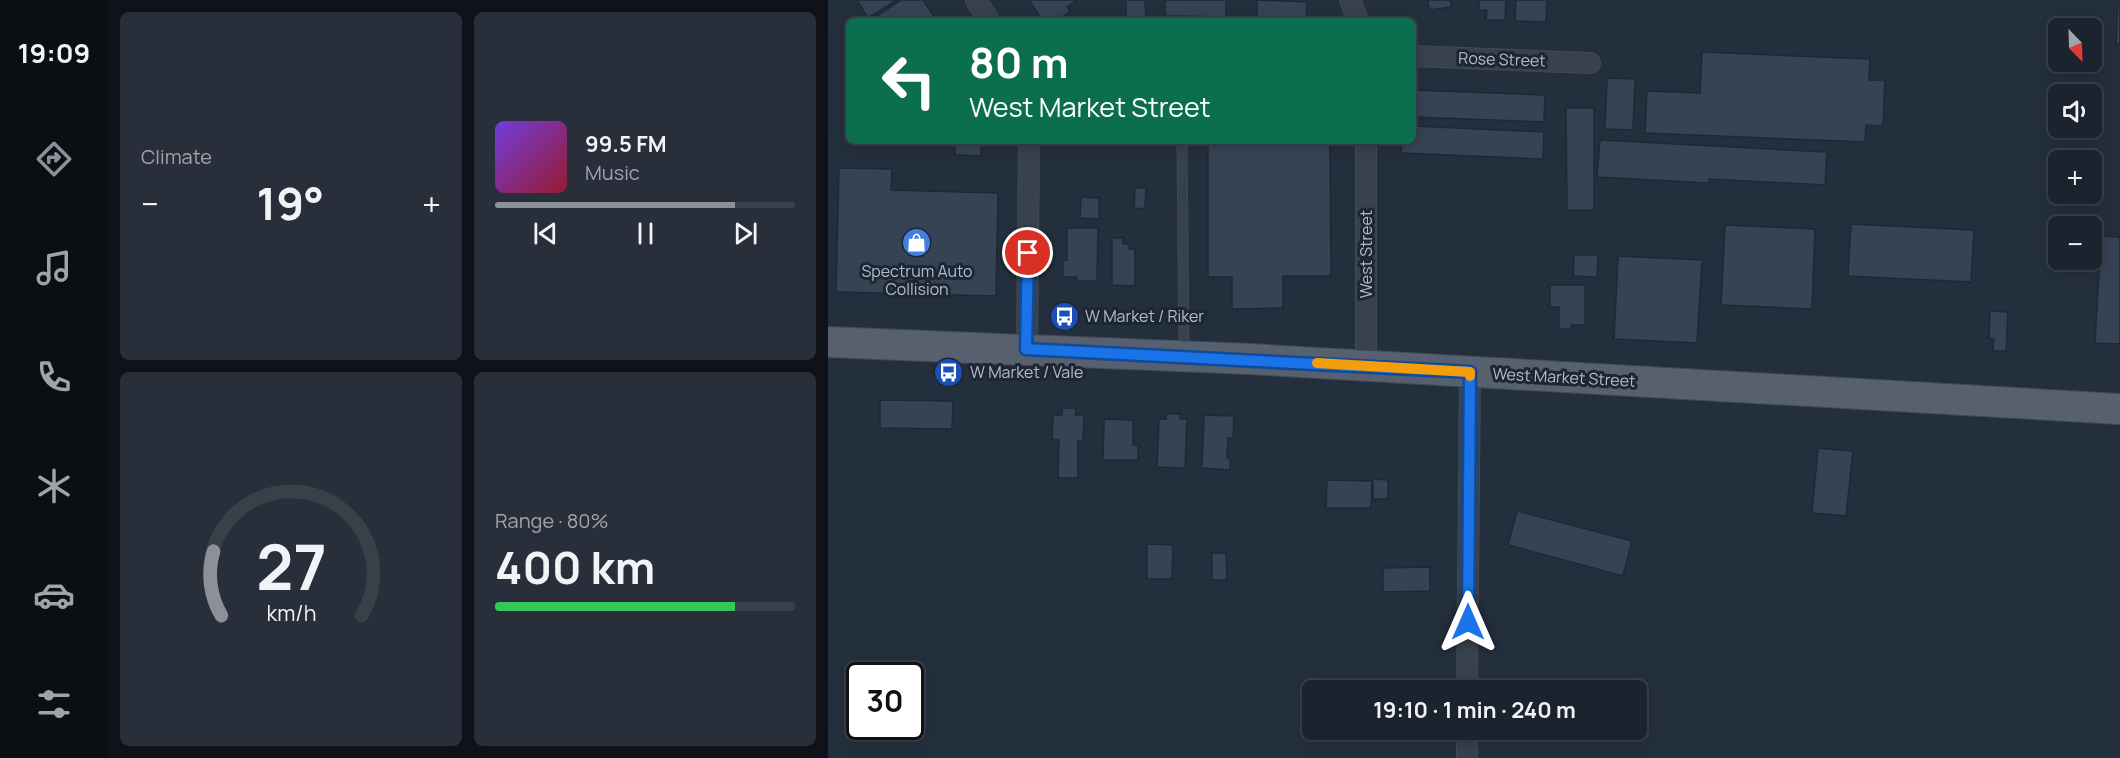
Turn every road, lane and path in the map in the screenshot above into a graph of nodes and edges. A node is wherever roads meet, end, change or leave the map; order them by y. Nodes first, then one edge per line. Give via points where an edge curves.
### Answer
1 (976, 0) edge
2 (1350, 0) edge
3 (987, 18) edge
4 (1357, 18) edge
5 (1416, 56) edge
6 (1590, 63) dead end
7 (1029, 144) edge
8 (1182, 144) edge
9 (1366, 144) edge
10 (828, 342) edge
11 (1026, 349) junction
12 (1185, 356) junction
13 (1366, 366) junction
14 (1470, 372) junction
15 (2120, 409) edge
16 (1467, 680) edge
17 (1467, 740) edge
18 (1467, 758) edge

1 - 3 street
2 - 4 street
5 - 6 street, Rose Street
7 - 11 street
8 - 12 lane
9 - 13 street, West Street
10 - 11 main road, West Market Street
11 - 12 main road, West Market Street
12 - 13 main road, West Market Street
13 - 14 main road, West Market Street
14 - 15 main road, West Market Street
14 - 16 street
17 - 18 street

